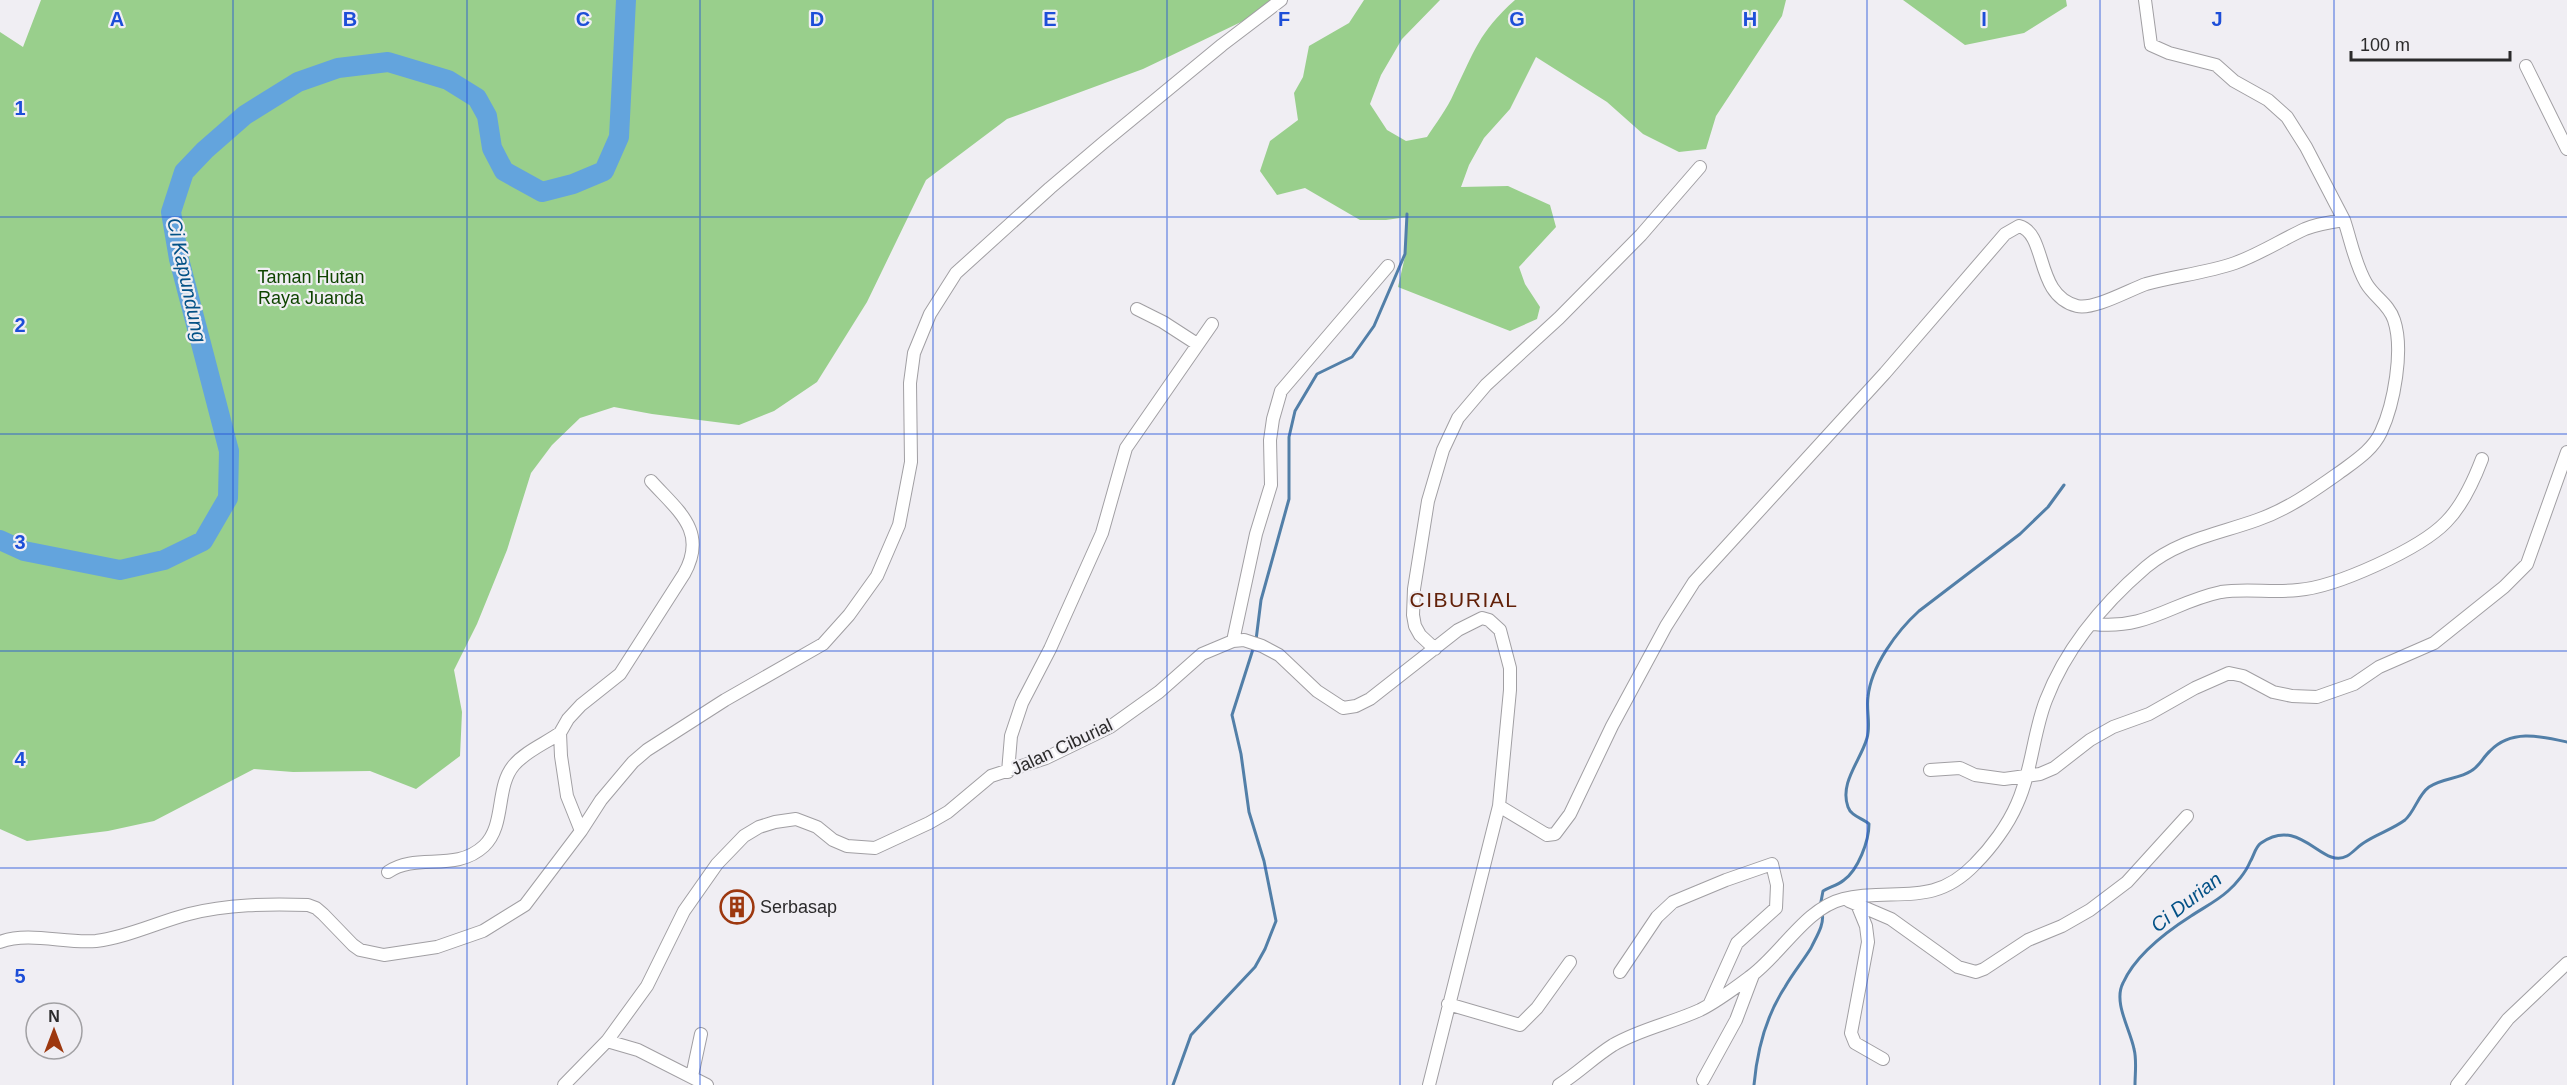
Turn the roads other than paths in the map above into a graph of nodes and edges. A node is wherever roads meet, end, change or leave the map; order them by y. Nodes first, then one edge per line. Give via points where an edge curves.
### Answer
1 (1281, 0) edge
2 (2145, 0) edge
3 (2526, 66) dead end
4 (2567, 149) edge
5 (1700, 167) dead end
6 (2344, 219) junction
7 (1389, 266) dead end
8 (1137, 309) dead end
9 (1212, 324) dead end
10 (1197, 344) junction
11 (2567, 452) edge
12 (2482, 459) dead end
13 (651, 481) dead end
14 (2094, 624) junction
15 (1233, 641) junction
16 (1435, 649) junction
17 (561, 733) junction
18 (1930, 770) dead end
19 (1008, 772) junction
20 (2025, 778) junction
21 (1499, 806) junction
22 (2187, 816) dead end
23 (581, 831) junction
24 (388, 872) dead end
25 (1842, 899) junction
26 (1857, 904) junction
27 (0, 942) edge
28 (1570, 962) dead end
29 (2567, 963) edge
30 (1620, 972) dead end
31 (1753, 975) junction
32 (1448, 1004) junction
33 (1710, 1004) junction
34 (702, 1034) dead end
35 (607, 1041) junction
36 (1883, 1059) dead end
37 (692, 1076) junction
38 (1703, 1080) dead end
39 (564, 1085) edge
40 (707, 1085) edge
41 (1429, 1085) edge
42 (1559, 1085) edge
43 (2457, 1085) edge

1 - 23 street via 1103,142 956,273 930,314 914,353 910,383 911,462 899,525 877,576 823,644 726,700 633,762
2 - 6 street via 2151,45 2216,65 2287,117
3 - 4 street
5 - 16 street via 1641,235 1479,392 1458,418 1443,450 1428,501 1414,589 1415,626
6 - 14 street via 2360,270 2369,288 2394,318 2397,337 2388,415 2376,441 2361,457 2290,505 2259,520 2167,551 2122,590
6 - 21 street via 2305,229 2234,263 2147,284 2086,307 2071,304 2055,292 2027,230 2019,226 2012,229 1694,582 1666,626 1555,834 1547,835
7 - 15 street via 1278,398 1270,440 1271,485
8 - 10 street
9 - 10 street
10 - 19 street via 1126,448 1102,533 1022,703 1011,736
11 - 20 street via 2527,564 2434,643 2379,667 2354,684 2317,697 2272,692 2229,673 2149,714 2113,727 2054,768
12 - 14 street via 2446,523 2367,570 2301,590 2219,592 2153,618 2108,626
13 - 17 street via 685,518 694,537 691,562 620,674 581,705
14 - 20 street via 2071,649 2058,672 2045,702
15 - 16 street via 1244,640 1279,655 1317,691 1343,708 1370,699
15 - 19 street, Jalan Ciburial via 1202,654 1159,692 1110,727
16 - 21 street via 1478,619 1489,620 1500,630 1510,668 1510,690
17 - 23 street via 567,796
17 - 24 street via 514,765 506,778 494,833 476,853 446,863 398,865
18 - 20 street via 1960,768 1975,775
19 - 35 street, Jalan Ciburial via 991,776 928,824 875,848 847,846 796,819 759,827 744,836 717,864 684,911 647,986
20 - 25 street via 2004,827 1960,878 1912,896
21 - 32 street
22 - 26 street via 2127,882 2090,910 2028,940 1976,972 1959,967 1891,919
23 - 27 street via 516,912 483,932 413,952 384,955 360,950 316,908 287,904 222,906 93,941 16,938
25 - 26 street
25 - 31 street via 1810,917
26 - 36 street via 1868,942 1851,1034 1855,1043
28 - 32 street via 1520,1025
29 - 43 street via 2508,1019
30 - 33 street via 1657,917 1673,902 1772,864 1777,885 1776,908 1737,943
31 - 33 street
31 - 38 street via 1736,1020
32 - 41 street
33 - 42 street via 1612,1046
34 - 37 street
35 - 37 street via 638,1050
35 - 39 street, Jalan Ciburial
37 - 40 street

